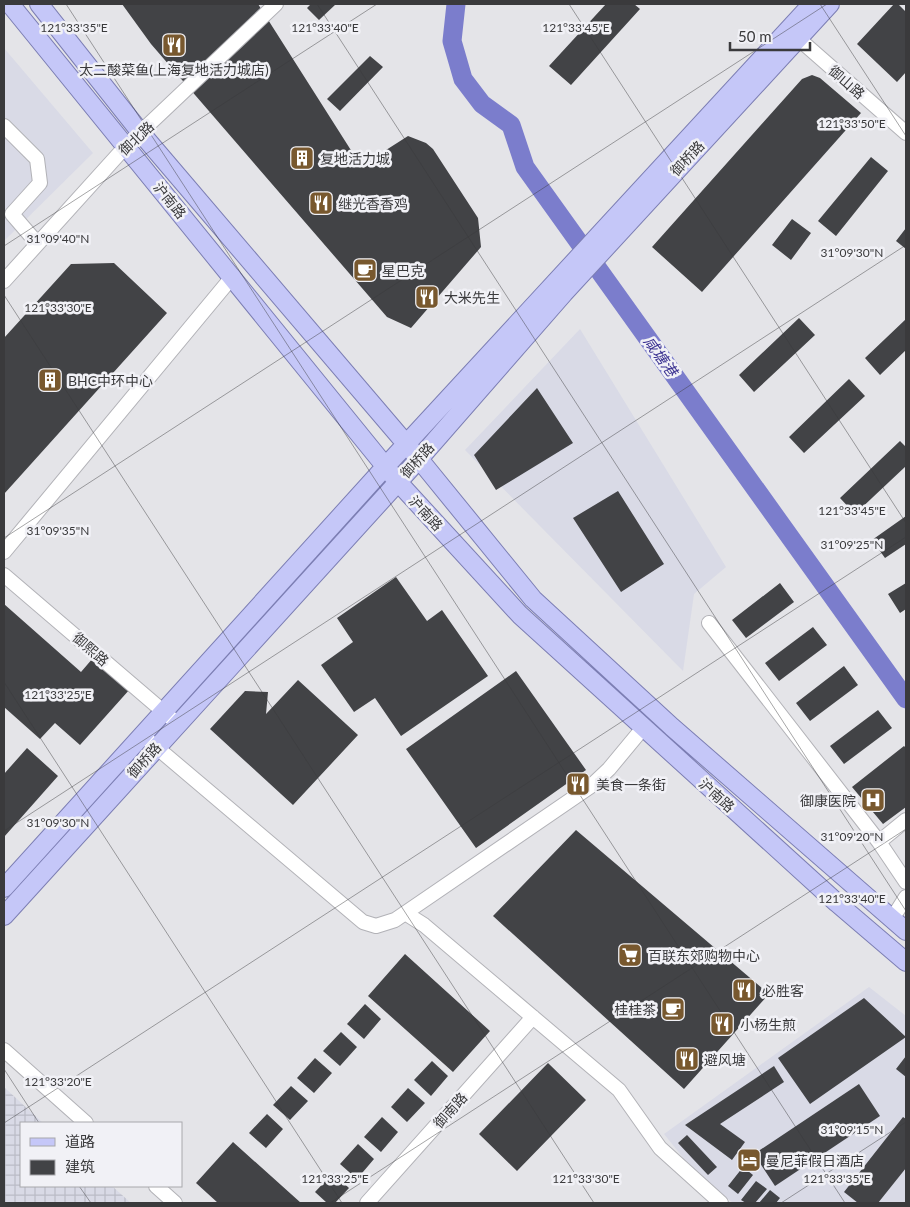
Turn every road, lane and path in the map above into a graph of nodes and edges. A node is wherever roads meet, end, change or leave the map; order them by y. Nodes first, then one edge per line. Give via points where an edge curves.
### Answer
1 (10, 4) edge
2 (39, 4) edge
3 (276, 4) edge
4 (812, 4) edge
5 (830, 4) edge
6 (793, 34) junction
7 (4, 126) edge
8 (142, 133) junction
9 (906, 133) edge
10 (126, 146) junction
11 (38, 243) junction
12 (233, 276) junction
13 (4, 281) edge
14 (559, 288) junction
15 (406, 446) junction
16 (419, 459) junction
17 (386, 466) junction
18 (398, 482) junction
19 (4, 552) edge
20 (4, 574) edge
21 (710, 623) dead end
22 (164, 712) junction
23 (178, 724) junction
24 (643, 728) junction
25 (142, 735) junction
26 (156, 746) junction
27 (906, 820) edge
28 (879, 842) junction
29 (906, 882) edge
30 (4, 888) edge
31 (906, 897) edge
32 (404, 913) junction
33 (4, 916) edge
34 (892, 918) junction
35 (906, 931) edge
36 (906, 962) edge
37 (533, 1017) junction
38 (4, 1050) edge
39 (85, 1122) edge
40 (157, 1187) edge
41 (175, 1203) edge
42 (366, 1203) edge
43 (721, 1203) edge

1 - 10 main road, 沪南路
2 - 8 main road, 沪南路
3 - 8 street, 御北路
4 - 6 main road, 御桥路
5 - 6 main road, 御桥路
6 - 9 street, 御山路
6 - 14 main road, 御桥路
7 - 11 street via 36,158 40,183 12,214
8 - 10 street, 御北路
8 - 15 main road, 沪南路
10 - 11 street, 御北路
10 - 12 main road, 沪南路
11 - 13 street, 御北路
12 - 17 main road, 沪南路
12 - 19 street
14 - 15 main road, 御桥路
14 - 16 main road, 御桥路
15 - 16 main road, 沪南路
15 - 17 main road, 御桥路
16 - 18 main road, 御桥路
16 - 34 main road, 沪南路 via 533,599 672,727
17 - 18 main road, 沪南路
17 - 22 main road, 御桥路
18 - 23 main road, 御桥路
18 - 24 main road, 沪南路 via 520,615
20 - 22 street, 御熙路
21 - 28 street
22 - 23 street, 御熙路
22 - 25 main road, 御桥路
23 - 26 main road, 御桥路
24 - 32 street via 591,786
24 - 36 main road, 沪南路
25 - 26 street
25 - 30 main road, 御桥路
26 - 32 street via 363,922 376,926
26 - 33 main road, 御桥路
27 - 28 street
28 - 29 street
31 - 34 street
32 - 37 street via 424,925
34 - 35 main road, 沪南路
37 - 42 street, 御南路
37 - 43 street via 619,1090 660,1148
38 - 39 street
40 - 41 street

